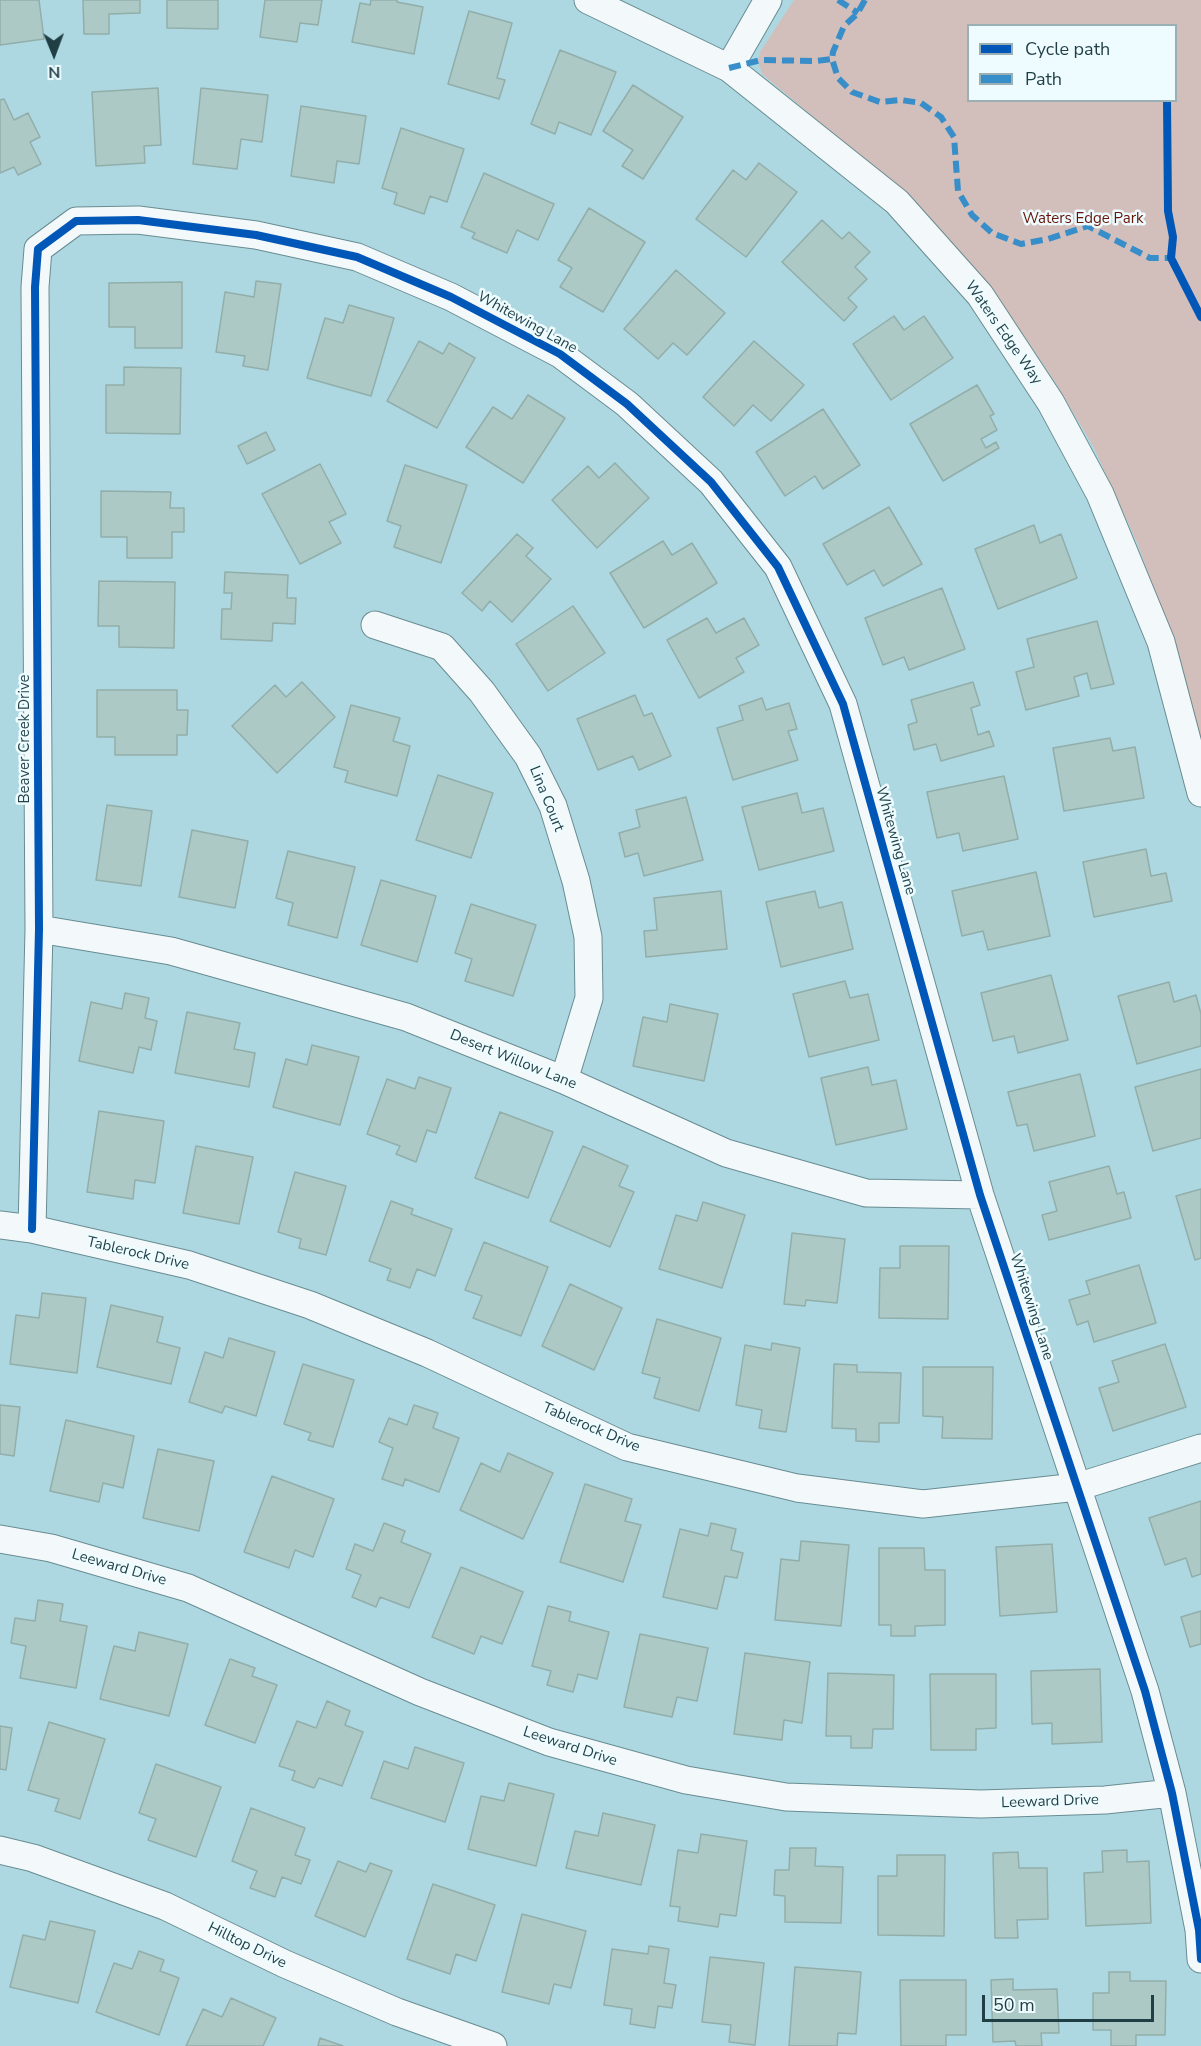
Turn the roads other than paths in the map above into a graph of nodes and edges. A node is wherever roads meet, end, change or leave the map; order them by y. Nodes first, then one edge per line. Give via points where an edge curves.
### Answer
1 (588, 0) edge
2 (768, 0) edge
3 (729, 68) junction
4 (38, 249) joint
5 (375, 625) dead end
6 (1201, 794) edge
7 (39, 929) junction
8 (564, 1080) junction
9 (980, 1195) junction
10 (0, 1225) edge
11 (32, 1229) junction
12 (1201, 1448) edge
13 (1077, 1487) junction
14 (0, 1539) edge
15 (1172, 1792) junction
16 (0, 1850) edge
17 (1201, 1959) edge
18 (493, 2046) edge

1 - 3 street, Waters Edge Way
2 - 3 street
3 - 6 street, Waters Edge Way via 897,202 980,295 1051,403 1100,494 1161,642
4 - 7 street, Beaver Creek Drive via 35,299
4 - 9 street, Whitewing Lane via 76,221 138,220 256,235 357,257 451,297 560,354 627,404 711,482 778,567 843,704
5 - 8 street, Lina Court via 442,647 482,692 528,756 553,807 588,937 589,998
7 - 8 street, Desert Willow Lane via 171,951 406,1017
7 - 11 street, Beaver Creek Drive
8 - 9 street, Desert Willow Lane via 726,1152 866,1193
9 - 13 street, Whitewing Lane
10 - 11 street, Tablerock Drive
11 - 13 street, Tablerock Drive via 189,1265 310,1305 427,1353 639,1450 797,1488 923,1504
12 - 13 street, Tablerock Drive
13 - 15 street, Whitewing Lane via 1145,1691
14 - 15 street, Leeward Drive via 51,1548 188,1588 420,1692 549,1742 686,1780 786,1797 981,1804 1105,1800
15 - 17 street, Whitewing Lane
16 - 18 street, Hilltop Drive via 33,1858 165,1906 397,2012

